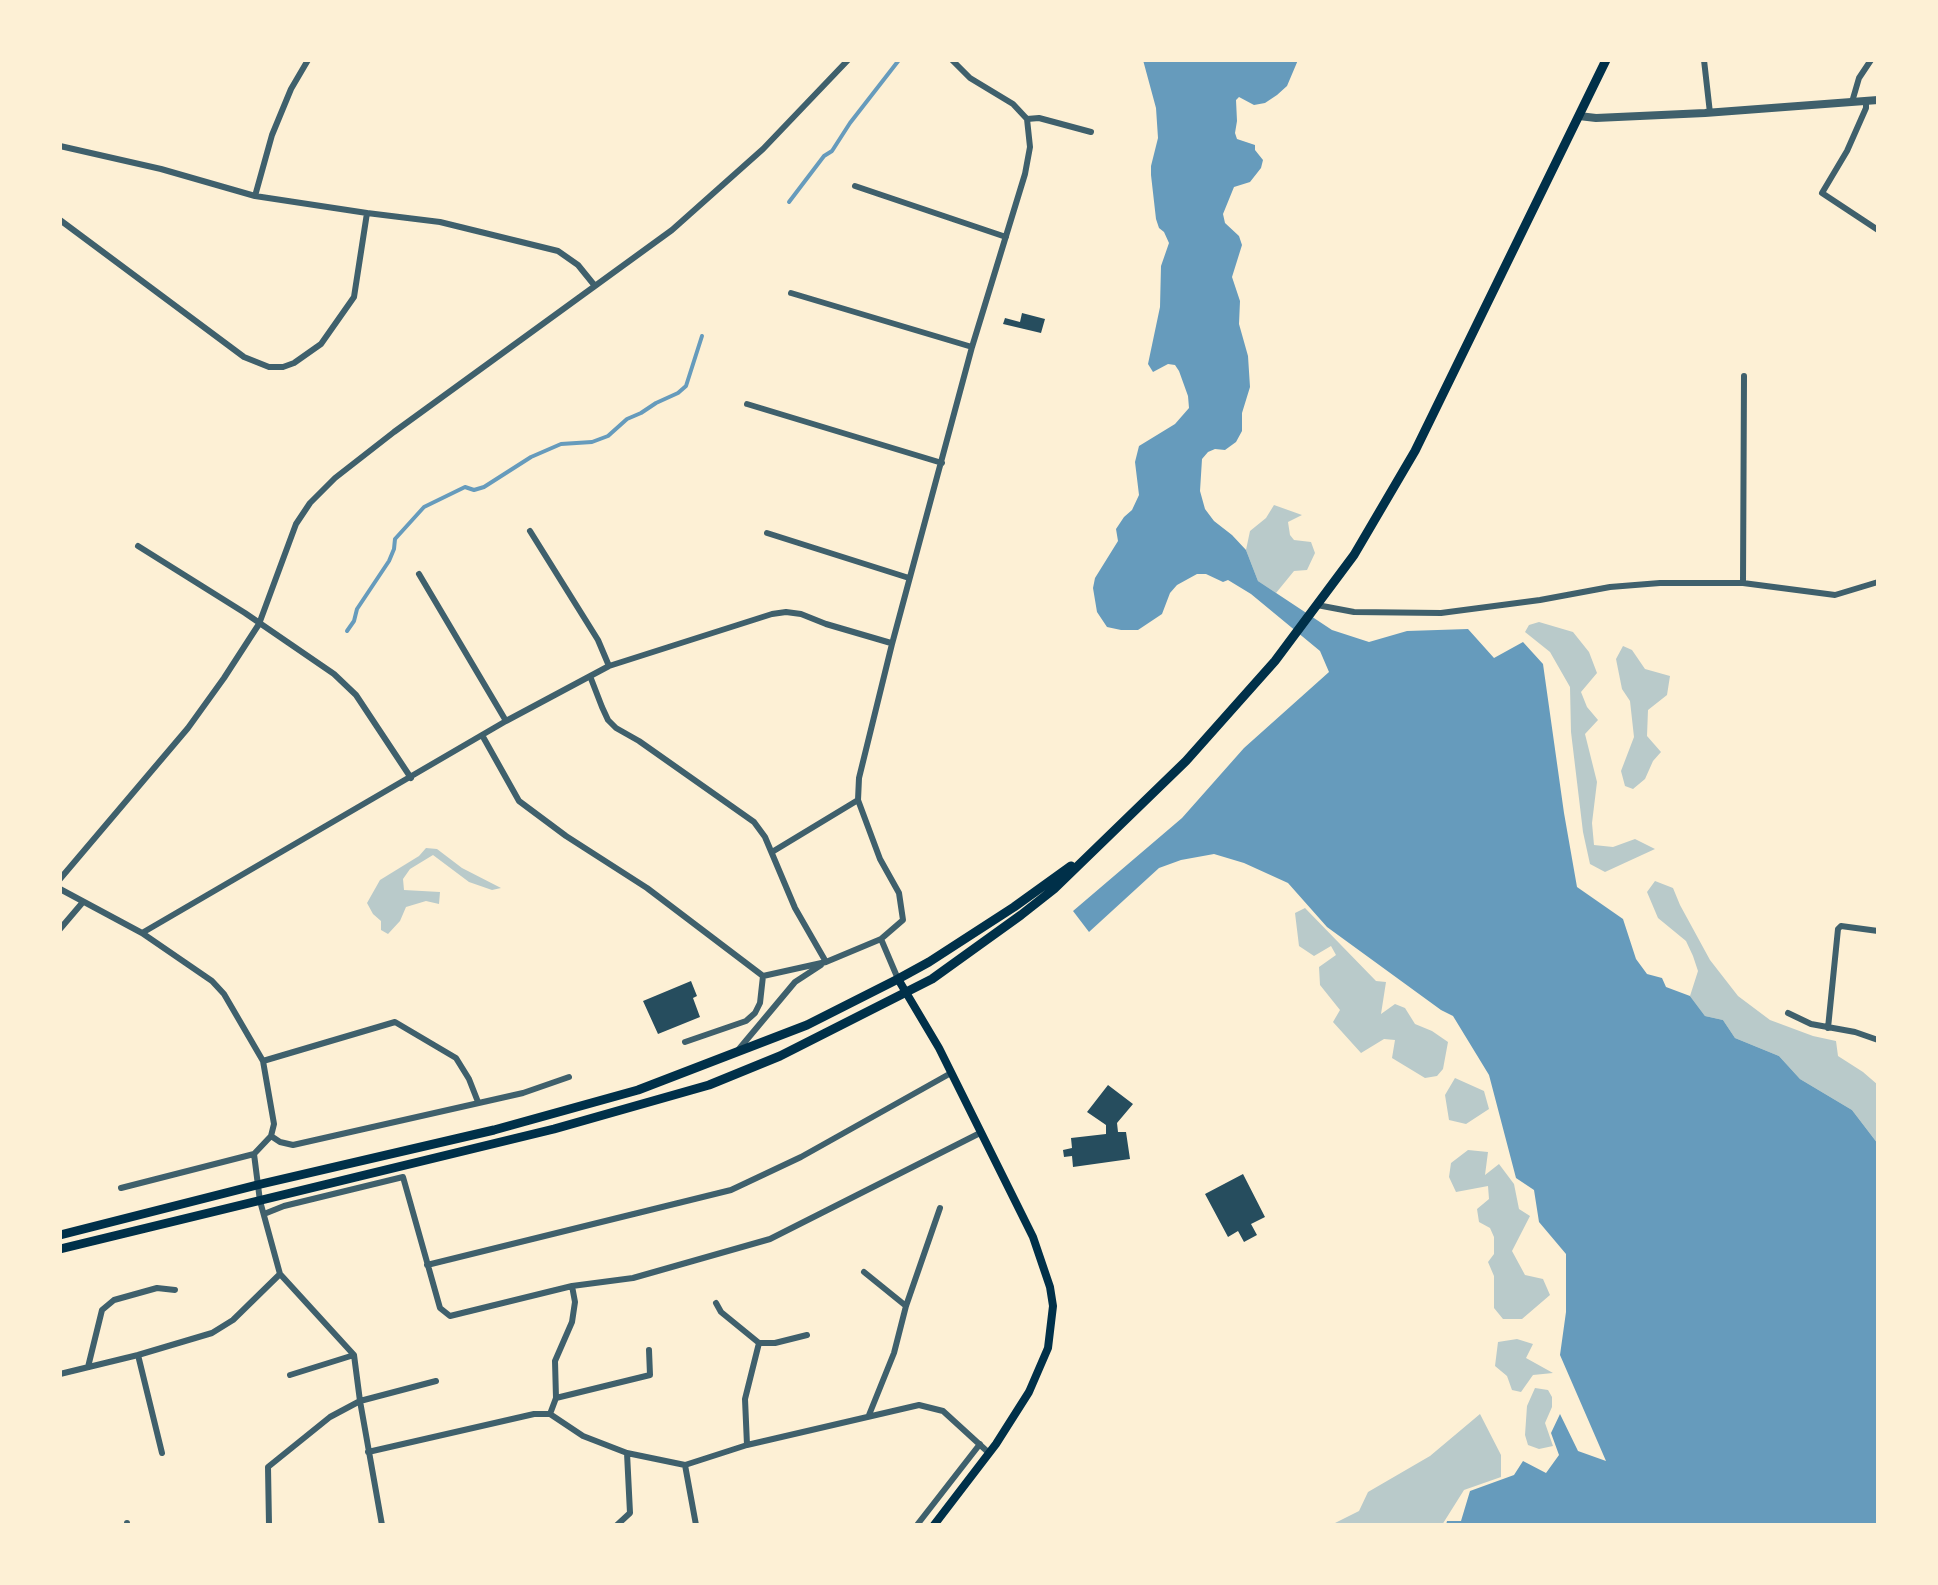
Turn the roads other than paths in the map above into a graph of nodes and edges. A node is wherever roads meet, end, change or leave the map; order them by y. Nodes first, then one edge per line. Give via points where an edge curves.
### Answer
1 (308, 60) edge
2 (848, 60) edge
3 (952, 60) edge
4 (1606, 60) edge
5 (1704, 60) edge
6 (1871, 60) edge
7 (1878, 100) edge
8 (1866, 101) junction
9 (1852, 102) junction
10 (1710, 113) junction
11 (1579, 116) junction
12 (1027, 119) junction
13 (1091, 132) dead end
14 (60, 146) edge
15 (855, 186) dead end
16 (256, 196) junction
17 (367, 214) junction
18 (60, 220) edge
19 (1878, 230) edge
20 (1006, 237) junction
21 (596, 286) junction
22 (791, 293) dead end
23 (972, 347) junction
24 (1744, 376) dead end
25 (747, 404) dead end
26 (942, 463) junction
27 (530, 531) dead end
28 (767, 533) dead end
29 (138, 546) dead end
30 (419, 574) dead end
31 (909, 578) junction
32 (1878, 582) edge
33 (1743, 584) junction
34 (1316, 607) junction
35 (259, 624) junction
36 (892, 644) junction
37 (608, 666) junction
38 (590, 676) junction
39 (506, 721) junction
40 (482, 736) junction
41 (411, 778) junction
42 (858, 800) junction
43 (1094, 850) junction
44 (772, 852) junction
45 (60, 879) edge
46 (60, 889) edge
47 (83, 902) junction
48 (60, 930) edge
49 (1878, 931) edge
50 (142, 933) junction
51 (881, 939) junction
52 (826, 962) junction
53 (764, 976) junction
54 (898, 979) junction
55 (906, 992) junction
56 (1788, 1013) dead end
57 (1828, 1028) junction
58 (1878, 1040) edge
59 (685, 1042) dead end
60 (737, 1052) junction
61 (263, 1062) junction
62 (950, 1073) junction
63 (570, 1077) dead end
64 (478, 1103) junction
65 (980, 1133) junction
66 (271, 1136) junction
67 (254, 1154) junction
68 (257, 1185) junction
69 (121, 1188) dead end
70 (260, 1201) junction
71 (940, 1208) dead end
72 (264, 1214) junction
73 (60, 1236) edge
74 (60, 1250) edge
75 (427, 1265) junction
76 (864, 1272) dead end
77 (280, 1274) junction
78 (572, 1286) junction
79 (175, 1290) dead end
80 (716, 1303) dead end
81 (906, 1306) junction
82 (807, 1335) dead end
83 (759, 1344) junction
84 (649, 1350) dead end
85 (138, 1355) junction
86 (354, 1355) junction
87 (88, 1367) junction
88 (60, 1374) edge
89 (290, 1375) dead end
90 (436, 1381) dead end
91 (556, 1398) junction
92 (360, 1402) junction
93 (550, 1414) junction
94 (868, 1416) junction
95 (980, 1444) junction
96 (747, 1445) junction
97 (368, 1452) junction
98 (628, 1453) junction
99 (989, 1453) junction
100 (162, 1454) dead end
101 (685, 1465) junction
102 (269, 1525) edge
103 (382, 1525) edge
104 (617, 1525) edge
105 (696, 1525) edge
106 (918, 1525) edge
107 (934, 1525) edge

1 - 16 street via 272,135
2 - 21 street via 763,149
3 - 12 street
4 - 11 main road
5 - 10 street
6 - 9 street
7 - 8 street
8 - 9 street
8 - 19 street via 1822,193
9 - 10 street
10 - 11 street
11 - 34 main road via 1415,451
12 - 13 street
12 - 20 street via 1030,147
14 - 16 street
15 - 20 street
16 - 17 street
17 - 18 street via 354,297 321,344 283,367 244,356
17 - 21 street via 440,222 558,252
20 - 23 street
21 - 35 street via 394,432 310,503
22 - 23 street
23 - 26 street
24 - 33 street
25 - 26 street
26 - 31 street
27 - 37 street
28 - 31 street
29 - 35 street
30 - 39 street
31 - 36 street
32 - 33 street via 1835,595
33 - 34 street via 1660,582 1442,613
34 - 43 main road via 1186,762
35 - 41 street via 356,695
35 - 45 street via 188,728
36 - 37 street via 786,612
36 - 42 street
37 - 38 street
38 - 39 street
38 - 44 street via 608,720 754,822
39 - 40 street
40 - 41 street
40 - 53 street via 519,800
41 - 50 street
42 - 44 street
42 - 51 street via 899,893 902,920
43 - 54 main road
43 - 55 main road via 985,943
44 - 52 street
46 - 47 street
47 - 48 street
47 - 50 street
49 - 57 street via 1838,929
50 - 61 street via 212,981
51 - 52 street
51 - 54 street
52 - 53 street
52 - 60 street via 795,982
53 - 59 street via 760,1004 746,1021
54 - 55 main road
54 - 60 main road
55 - 62 main road
55 - 70 main road via 709,1085
56 - 57 street
57 - 58 street
60 - 68 main road via 597,1102
61 - 64 street via 396,1022 456,1058
61 - 66 street
62 - 65 main road
62 - 75 street via 732,1190
63 - 64 street
64 - 66 street via 294,1144
65 - 78 street via 770,1238 633,1278
65 - 99 main road via 1033,1238 1053,1306 1042,1363
66 - 67 street
67 - 68 street
67 - 69 street
68 - 70 street
68 - 73 main road
70 - 72 street
70 - 74 main road
71 - 81 street
72 - 75 street via 402,1176
72 - 77 street
75 - 78 street via 440,1308 450,1316
76 - 81 street
77 - 85 street via 212,1333
77 - 86 street
78 - 91 street via 572,1322 555,1361
79 - 87 street via 114,1300 102,1310
80 - 83 street
81 - 94 street
82 - 83 street
83 - 96 street via 746,1399
84 - 91 street via 650,1375
85 - 87 street
85 - 100 street
86 - 89 street
86 - 92 street
87 - 88 street
90 - 92 street
91 - 93 street
92 - 97 street
92 - 102 street via 268,1467
93 - 97 street
93 - 98 street
94 - 95 street via 919,1406 943,1411
94 - 96 street
95 - 99 street
95 - 106 street
96 - 101 street
97 - 103 street
98 - 101 street
98 - 104 street via 630,1512
99 - 107 main road
101 - 105 street

